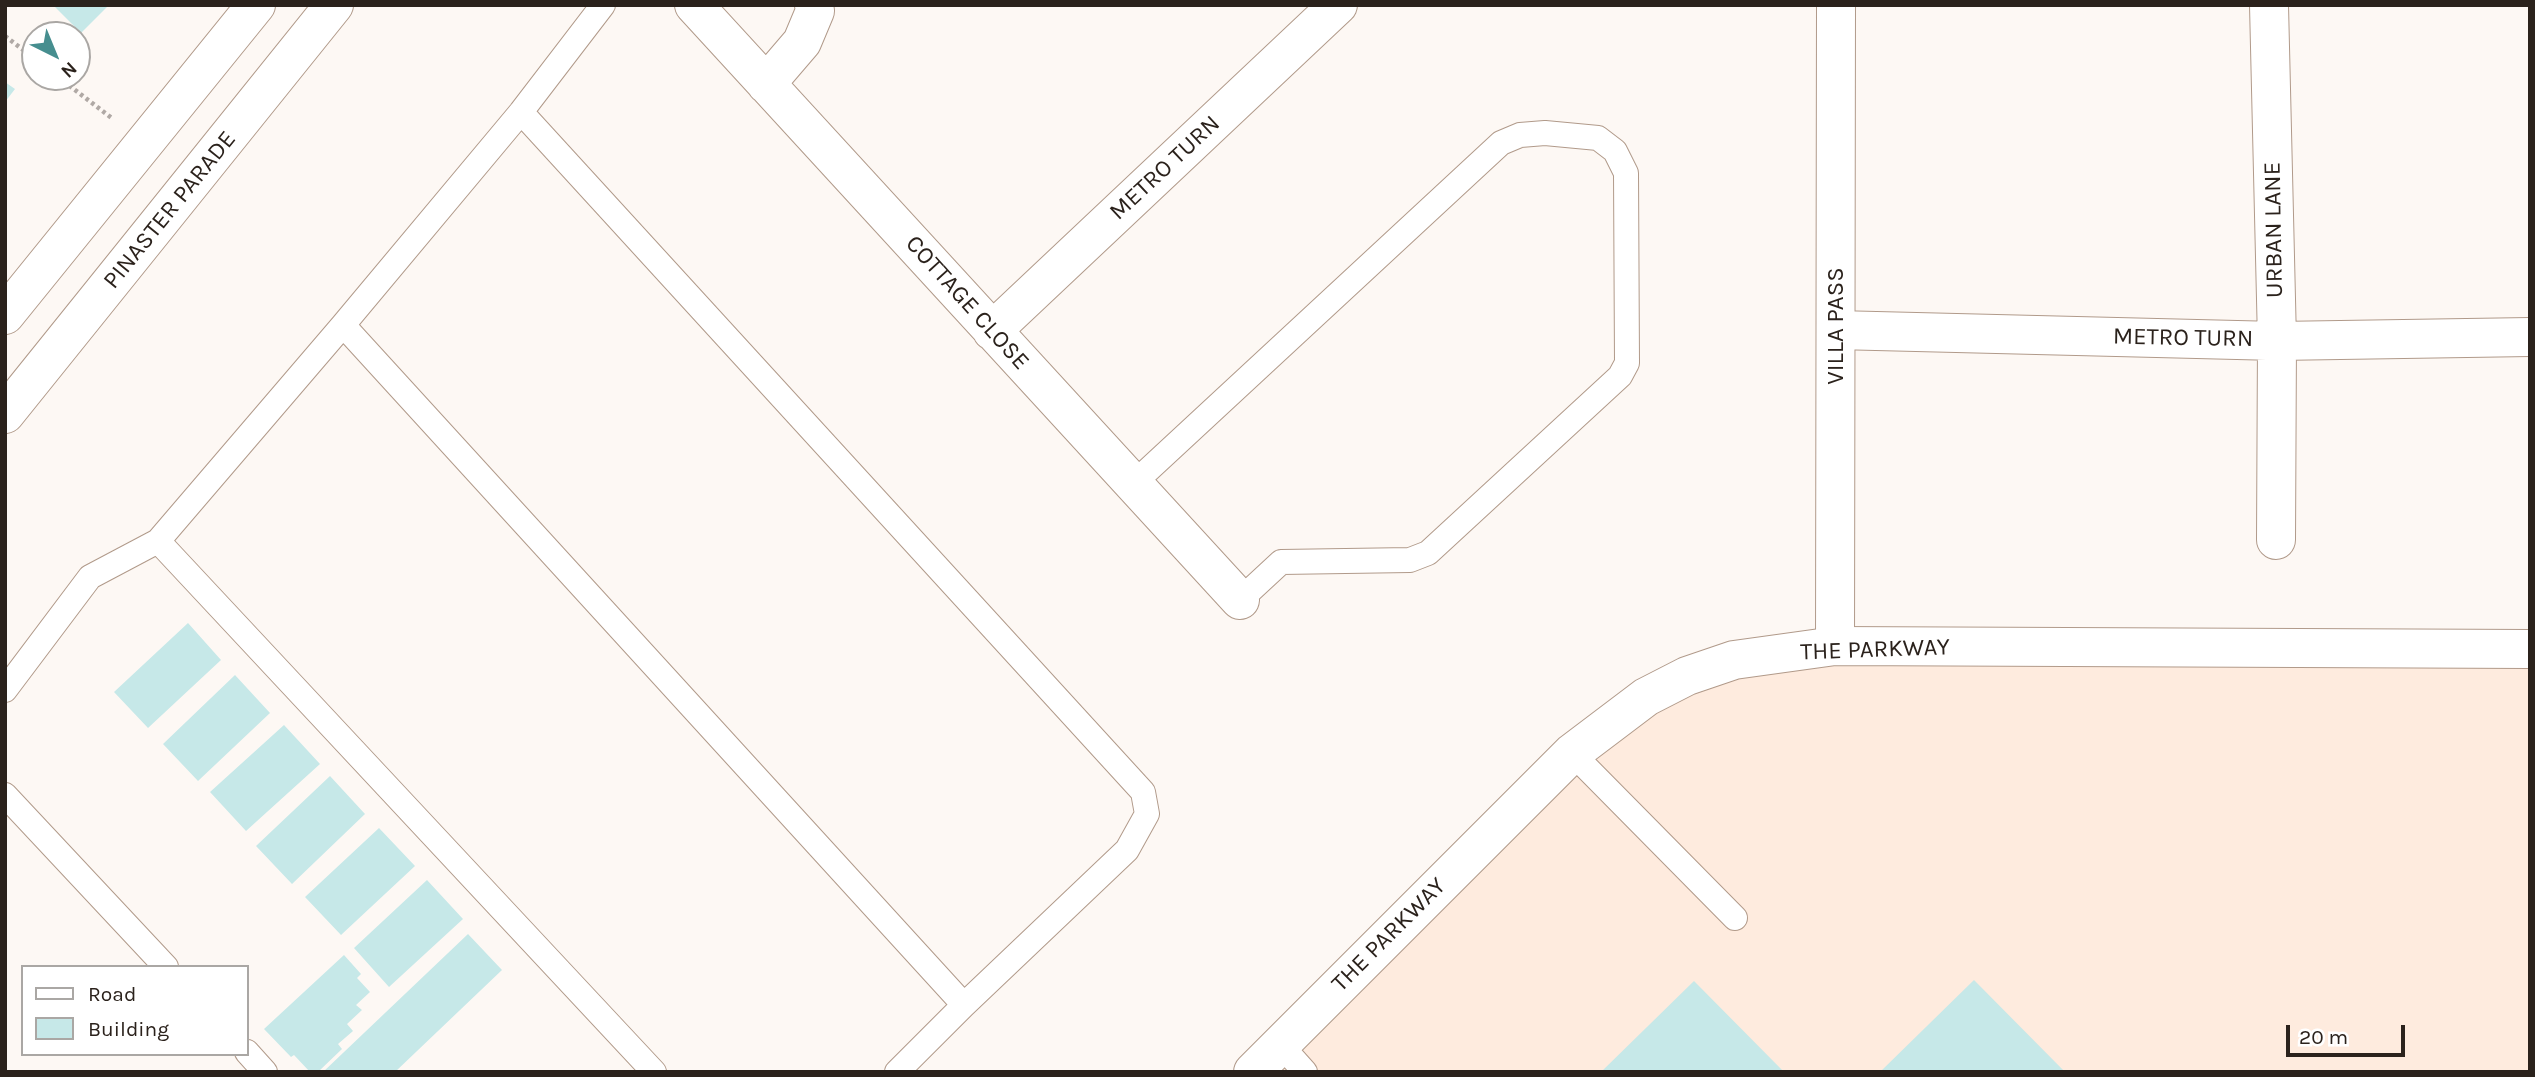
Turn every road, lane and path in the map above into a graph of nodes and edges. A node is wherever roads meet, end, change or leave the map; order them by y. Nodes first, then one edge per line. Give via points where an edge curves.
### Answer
1 (256, 5) edge
2 (334, 5) edge
3 (603, 5) edge
4 (694, 5) edge
5 (814, 5) edge
6 (1338, 5) edge
7 (1836, 5) edge
8 (2269, 5) edge
9 (5, 36) edge
10 (21, 48) edge
11 (766, 84) junction
12 (76, 91) edge
13 (521, 112) junction
14 (144, 143) junction
15 (5, 315) edge
16 (343, 326) junction
17 (1836, 330) junction
18 (992, 331) junction
19 (2530, 337) edge
20 (2277, 341) junction
21 (5, 414) edge
22 (1133, 484) junction
23 (2276, 540) dead end
24 (158, 541) junction
25 (1240, 600) joint
26 (1835, 646) junction
27 (2530, 649) edge
28 (5, 690) edge
29 (1573, 753) junction
30 (5, 795) edge
31 (1735, 918) dead end
32 (164, 965) edge
33 (964, 1004) junction
34 (248, 1053) edge
35 (1293, 1058) edge
36 (265, 1072) edge
37 (654, 1072) edge
38 (897, 1072) edge
39 (1253, 1072) edge

1 - 14 street
2 - 21 street, PINASTER PARADE
3 - 13 lane
4 - 11 street, COTTAGE CLOSE
5 - 11 street via 802,42
6 - 18 street, METRO TURN
7 - 17 street, VILLA PASS
8 - 20 street, URBAN LANE
9 - 10 path
11 - 18 street, COTTAGE CLOSE
12 - 14 path
13 - 16 lane
13 - 33 lane via 1143,792 1147,814 1127,850
14 - 15 street
16 - 24 lane
16 - 33 lane
17 - 20 street, METRO TURN
17 - 26 street, VILLA PASS
18 - 22 street, COTTAGE CLOSE
19 - 20 street, METRO TURN
20 - 23 street, URBAN LANE
22 - 25 street, COTTAGE CLOSE
22 - 25 lane via 1501,143 1520,135 1545,134 1598,138 1615,151 1626,173 1627,363 1620,376 1428,553 1410,560 1281,562
24 - 28 lane via 90,577
24 - 37 lane
26 - 27 street, THE PARKWAY
26 - 29 street, THE PARKWAY via 1734,660 1687,676 1646,697
29 - 31 lane
29 - 35 street, THE PARKWAY
30 - 32 lane
33 - 38 lane
34 - 36 lane
35 - 39 street, THE PARKWAY

